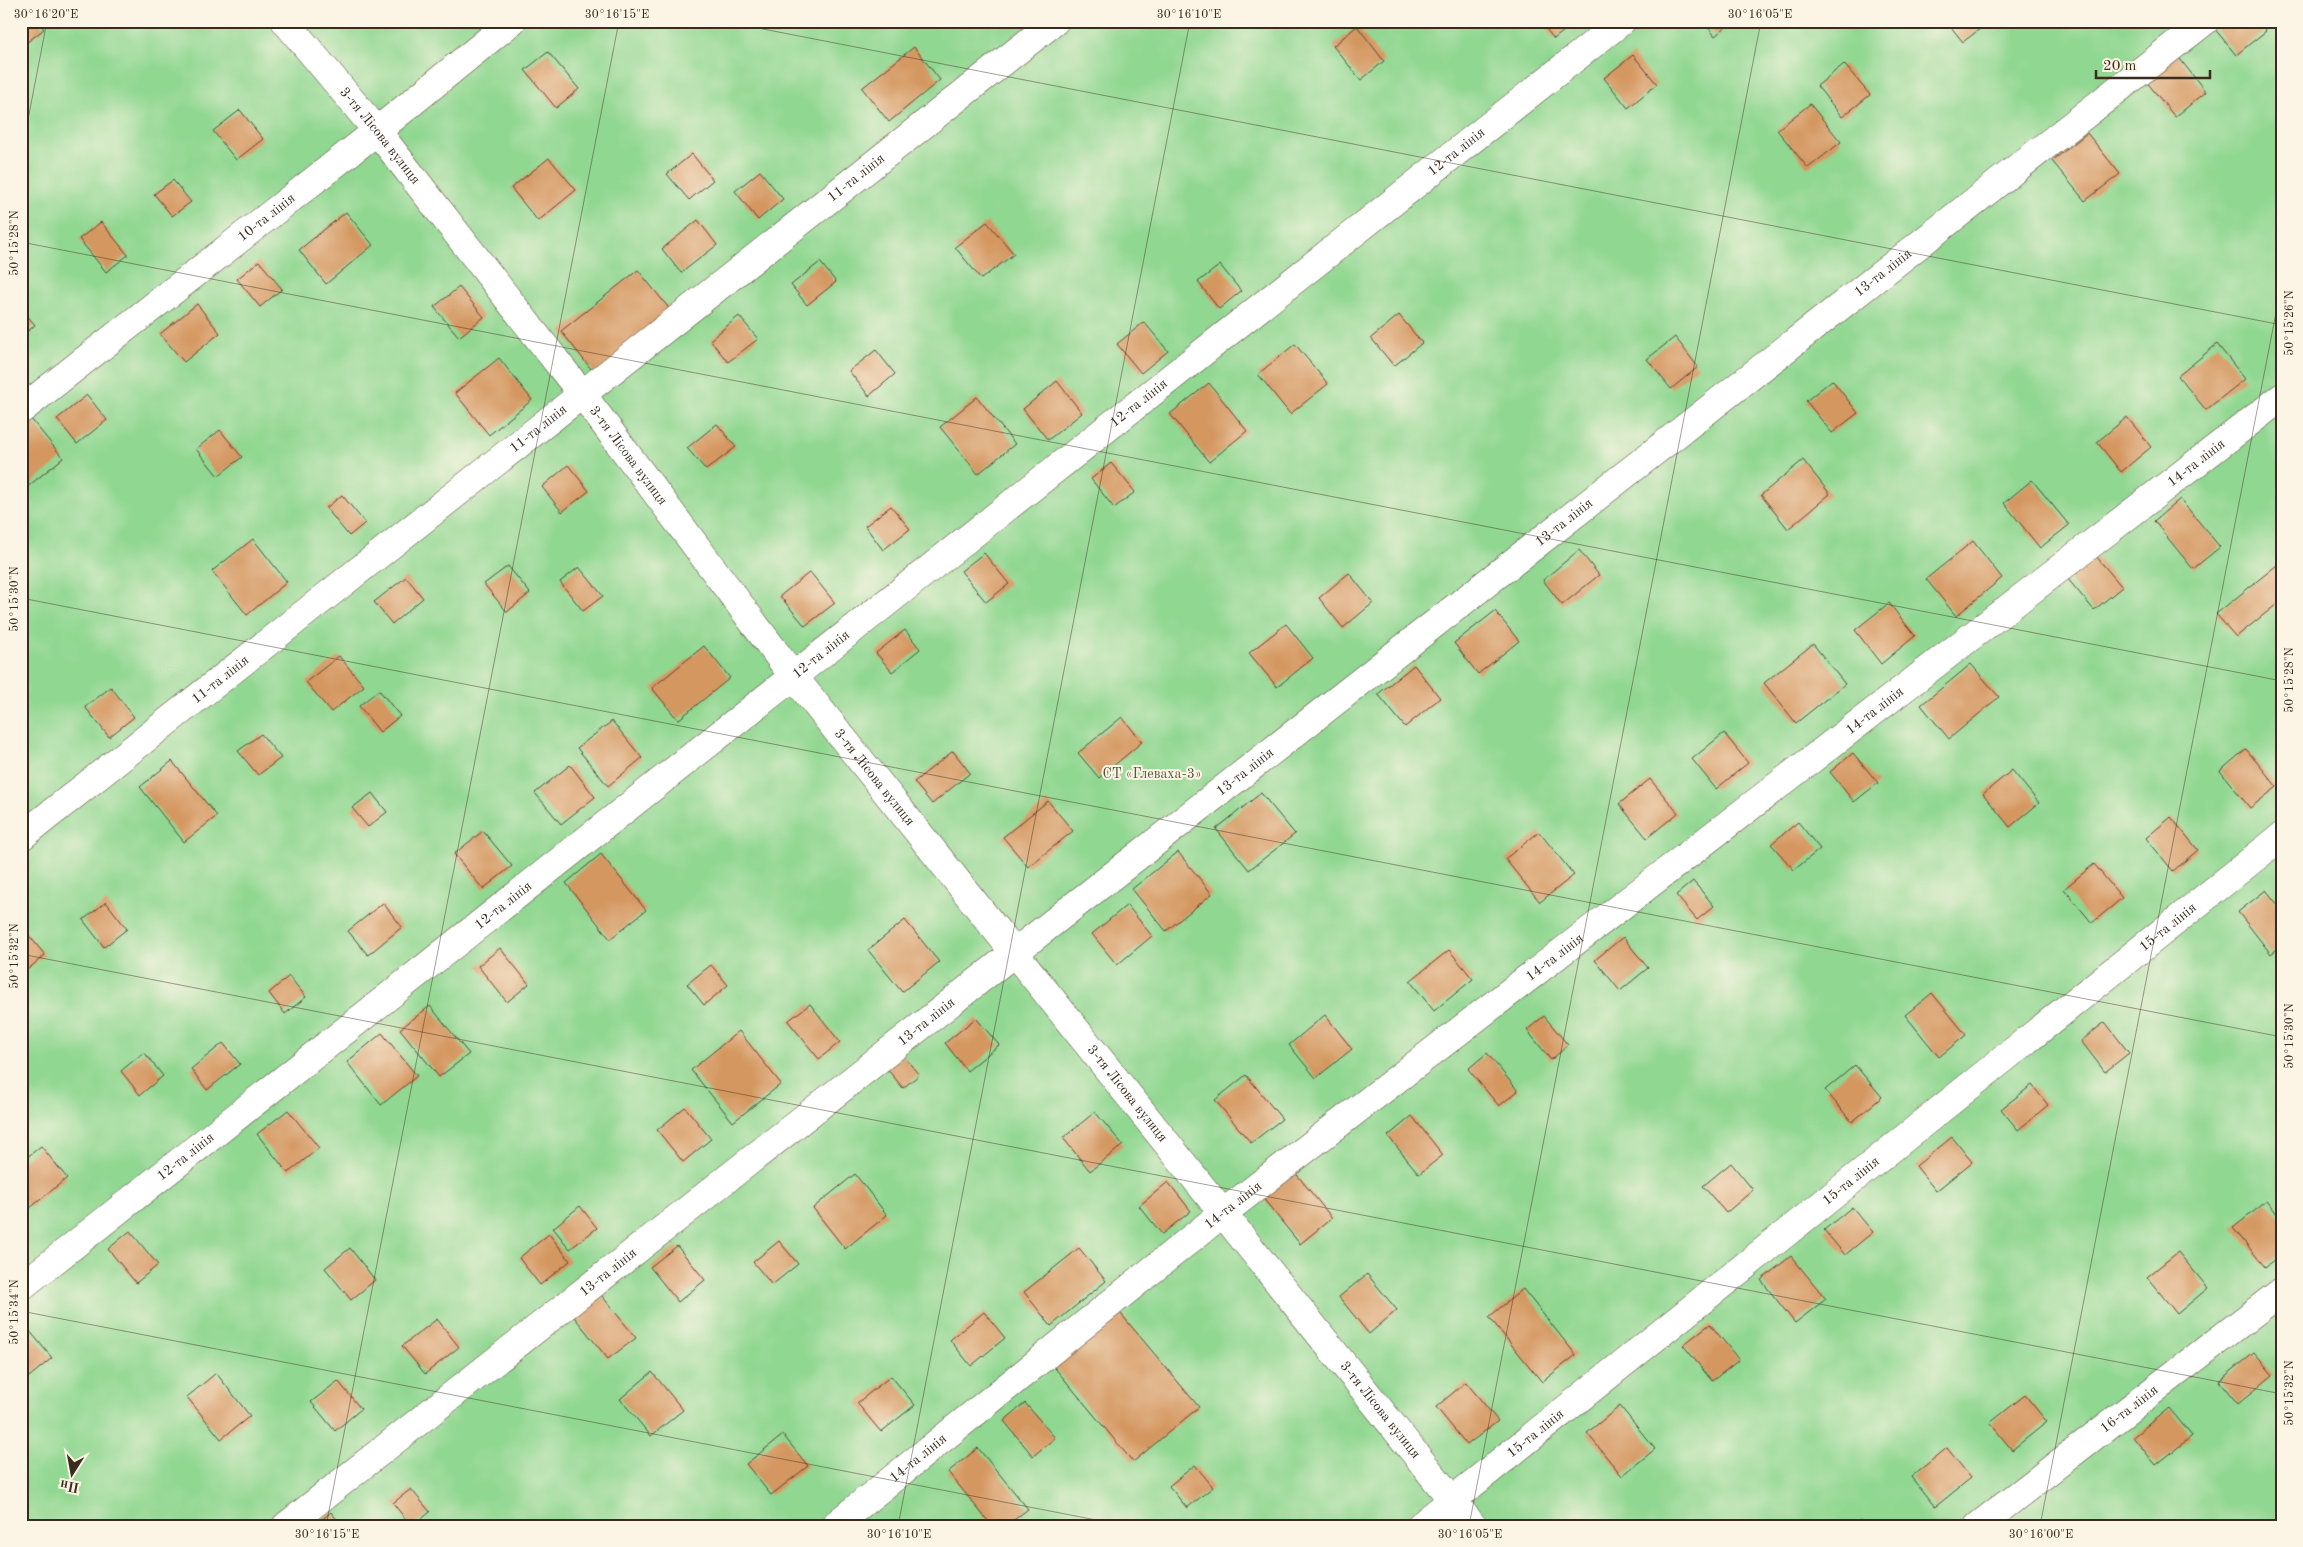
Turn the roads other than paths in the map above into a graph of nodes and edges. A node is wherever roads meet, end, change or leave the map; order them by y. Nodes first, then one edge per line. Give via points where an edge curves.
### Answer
1 (285, 21) edge
2 (512, 21) edge
3 (1055, 21) edge
4 (1622, 21) edge
5 (2205, 21) edge
6 (377, 131) junction
7 (582, 394) junction
8 (2282, 397) edge
9 (21, 410) edge
10 (794, 677) junction
11 (2282, 836) edge
12 (21, 837) edge
13 (1015, 952) junction
14 (1222, 1213) junction
15 (21, 1287) edge
16 (2282, 1291) edge
17 (1453, 1500) junction
18 (286, 1526) edge
19 (834, 1526) edge
20 (1420, 1526) edge
21 (1473, 1526) edge
22 (1978, 1526) edge

1 - 6 street, 3-тя Лісова вулиця
2 - 6 street, 10-та лінія
3 - 7 street, 11-та лінія
4 - 10 street, 12-та лінія
5 - 13 street, 13-та лінія
6 - 7 street, 3-тя Лісова вулиця
6 - 9 street, 10-та лінія
7 - 10 street, 3-тя Лісова вулиця
7 - 12 street, 11-та лінія
8 - 14 street, 14-та лінія
10 - 13 street, 3-тя Лісова вулиця
10 - 15 street, 12-та лінія
11 - 17 street, 15-та лінія
13 - 14 street, 3-тя Лісова вулиця
13 - 18 street, 13-та лінія
14 - 17 street, 3-тя Лісова вулиця
14 - 19 street, 14-та лінія
16 - 22 street, 16-та лінія
17 - 20 street, 15-та лінія
17 - 21 street, 3-тя Лісова вулиця

